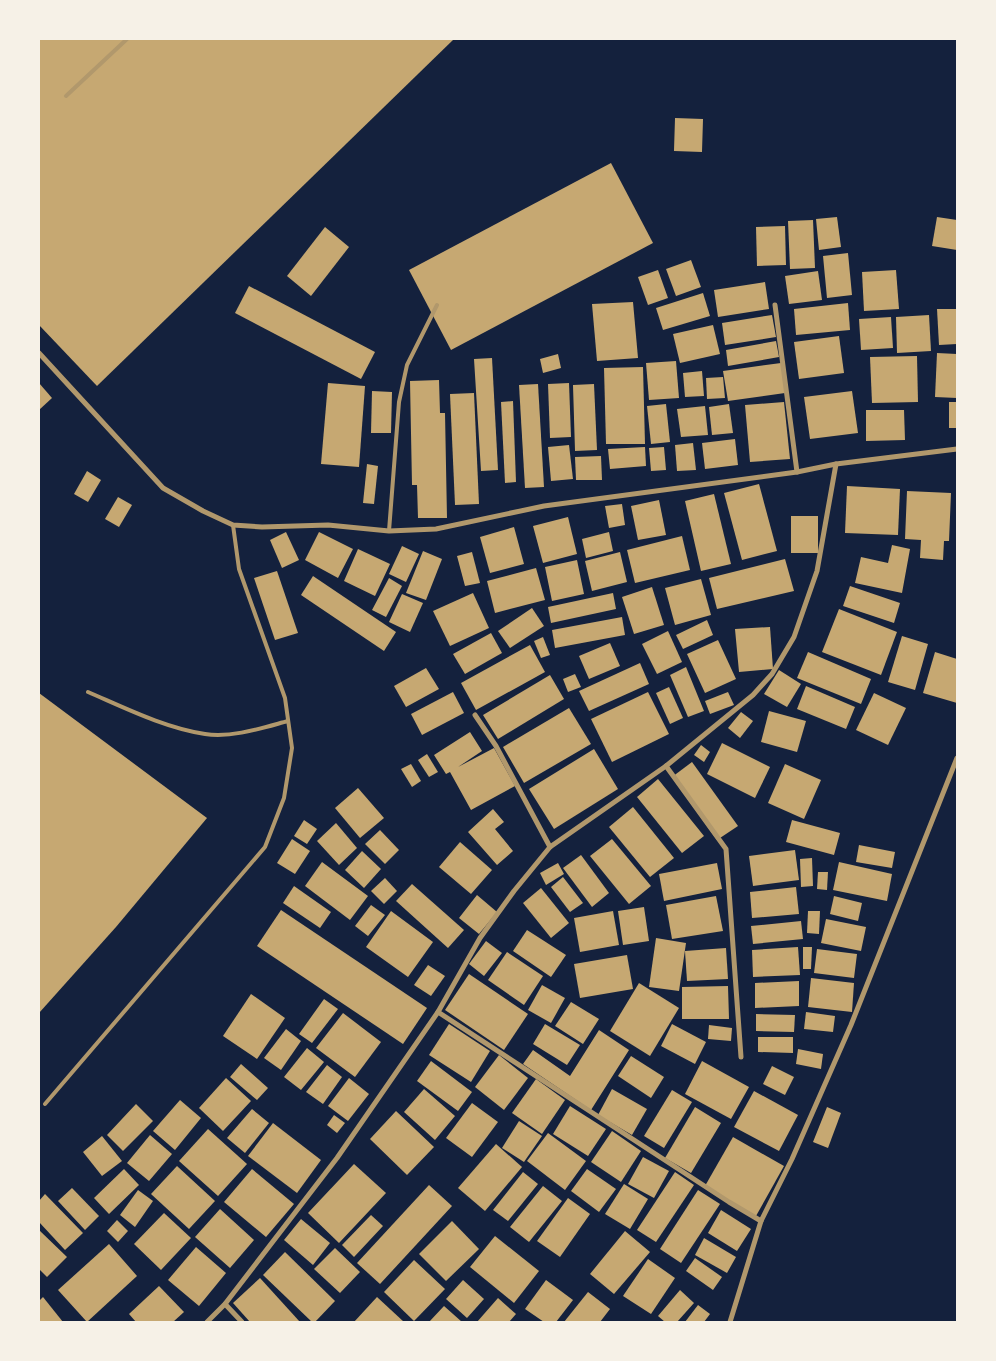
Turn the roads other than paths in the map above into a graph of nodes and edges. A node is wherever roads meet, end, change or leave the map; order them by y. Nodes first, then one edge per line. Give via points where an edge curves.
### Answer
1 (127, 39) edge
2 (66, 96) dead end
3 (437, 305) dead end
4 (775, 305) dead end
5 (39, 353) edge
6 (957, 449) edge
7 (836, 464) junction
8 (797, 472) junction
9 (233, 525) junction
10 (389, 531) junction
11 (88, 692) dead end
12 (475, 715) dead end
13 (288, 721) junction
14 (957, 758) edge
15 (666, 766) junction
16 (550, 847) junction
17 (438, 1012) junction
18 (740, 1057) dead end
19 (45, 1104) dead end
20 (761, 1221) junction
21 (225, 1304) junction
22 (207, 1322) edge
23 (242, 1322) edge
24 (730, 1322) edge

1 - 2 lane
3 - 10 lane via 407,366 399,402
4 - 8 street
5 - 9 street via 163,488
6 - 7 street
7 - 8 street
7 - 15 street via 817,572 794,637 772,674 753,695
8 - 10 street via 544,506 436,529
9 - 10 street via 328,525
9 - 13 lane via 239,569 285,698
11 - 13 lane via 153,720 205,734 246,732
12 - 16 street
13 - 19 lane via 292,748 284,798 264,847
14 - 20 street via 851,1025
15 - 16 street
15 - 18 street via 726,849
16 - 17 street via 480,938
17 - 20 street
17 - 21 street via 337,1158
20 - 24 street
21 - 22 street
21 - 23 street

